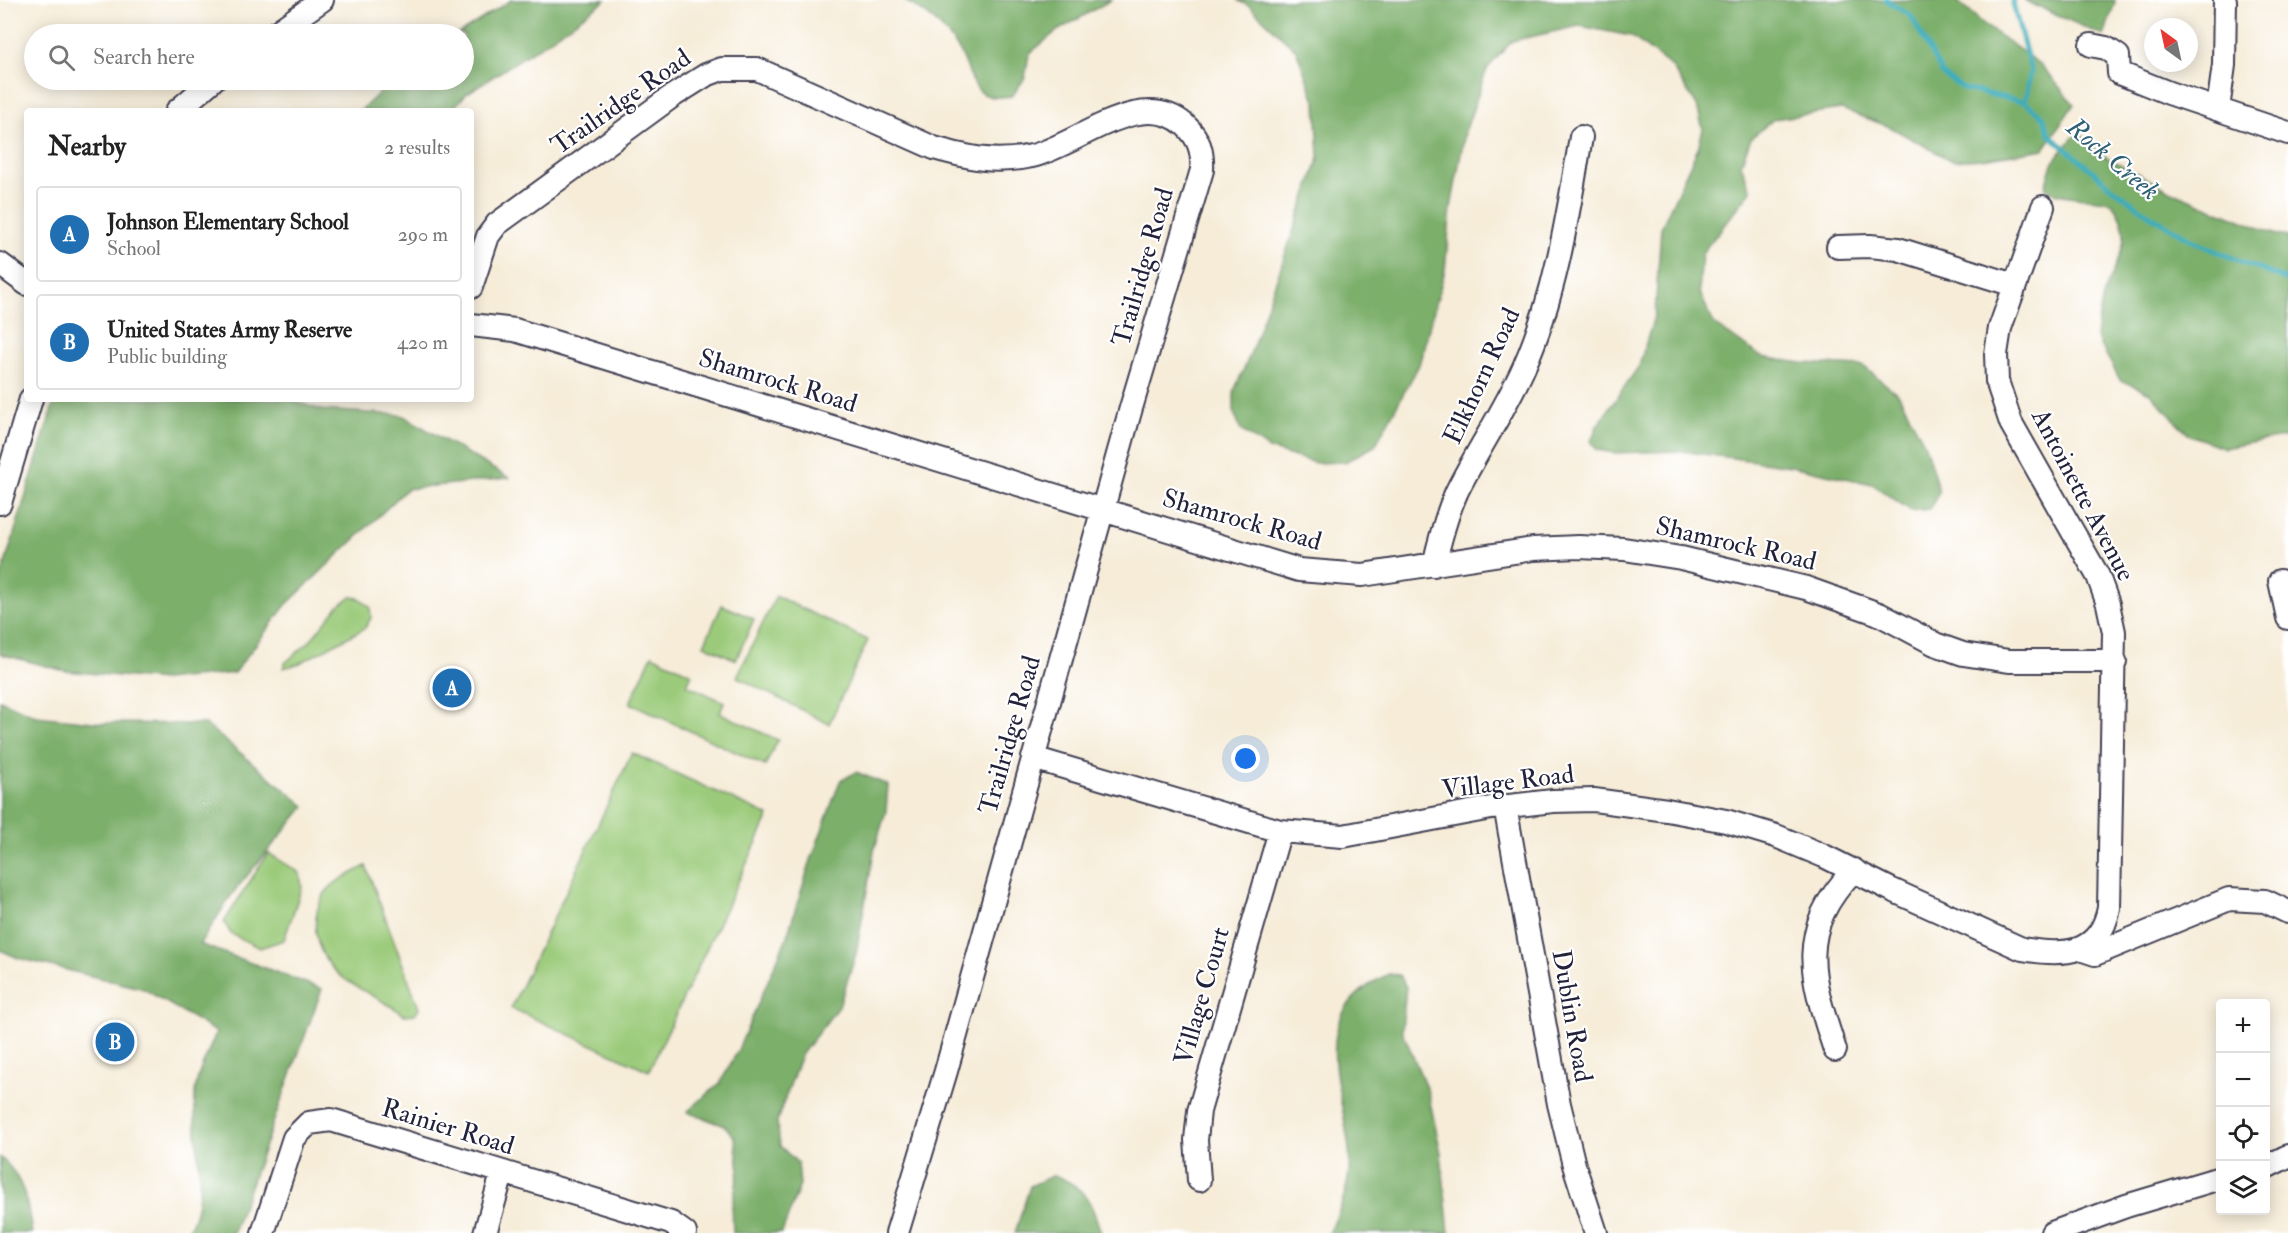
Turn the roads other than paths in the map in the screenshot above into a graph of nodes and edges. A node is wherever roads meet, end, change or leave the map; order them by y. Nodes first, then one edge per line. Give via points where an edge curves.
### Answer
1 (322, 0) edge
2 (2225, 0) edge
3 (288, 24) edge
4 (2091, 45) dead end
5 (201, 90) edge
6 (180, 108) edge
7 (2218, 109) junction
8 (2288, 133) edge
9 (1581, 137) dead end
10 (2043, 207) dead end
11 (1838, 248) dead end
12 (0, 264) edge
13 (474, 278) edge
14 (24, 282) edge
15 (2014, 285) junction
16 (474, 325) edge
17 (30, 402) edge
18 (0, 503) edge
19 (1103, 510) junction
20 (1434, 565) junction
21 (2280, 581) dead end
22 (2288, 618) edge
23 (2115, 661) junction
24 (1033, 758) junction
25 (1505, 806) junction
26 (1280, 831) junction
27 (1854, 870) junction
28 (2288, 912) edge
29 (2080, 949) junction
30 (1835, 1050) dead end
31 (2288, 1156) edge
32 (2270, 1165) edge
33 (502, 1174) junction
34 (2216, 1179) edge
35 (1198, 1180) dead end
36 (263, 1233) edge
37 (485, 1233) edge
38 (685, 1233) edge
39 (897, 1233) edge
40 (1596, 1233) edge
41 (2052, 1233) edge

1 - 3 street
2 - 7 street via 2224,65
4 - 7 street via 2118,56 2119,73
5 - 6 street
7 - 8 street
9 - 20 street, Elkhorn Road via 1565,230 1543,316 1524,368 1457,492 1442,527
10 - 15 street, Antoinette Avenue
11 - 15 street via 1898,249
12 - 14 street
13 - 19 street, Trailridge Road via 488,236 497,224 672,97 722,69 757,69 934,148 996,162 1035,155 1123,116 1166,115 1193,132 1202,156 1202,170
15 - 23 street, Antoinette Avenue via 2000,328 1997,381 2011,423 2098,576 2114,632
16 - 19 street, Shamrock Road via 515,330
17 - 18 street
19 - 20 street, Shamrock Road via 1299,570 1362,575
19 - 24 street, Trailridge Road
20 - 23 street, Shamrock Road via 1533,549 1624,549 1682,558 1806,588 1879,614 1935,644 1963,654 2009,661
21 - 22 street
23 - 29 street, Antoinette Avenue via 2109,908 2100,933
24 - 26 street, Village Road
24 - 39 street, Trailridge Road
25 - 26 street, Village Road via 1343,836
25 - 27 street, Village Road via 1594,800 1668,810 1776,836
25 - 40 street, Dublin Road via 1558,1104
26 - 35 street, Village Court via 1199,1111
27 - 29 street, Village Road via 2022,949
27 - 30 street via 1826,905 1812,944 1820,1007
28 - 29 street, Village Road via 2265,901 2229,899 2095,954
31 - 32 street
33 - 36 street, Rainier Road via 331,1120 318,1120 294,1138
33 - 37 street
33 - 38 street, Rainier Road via 671,1224
34 - 41 street

